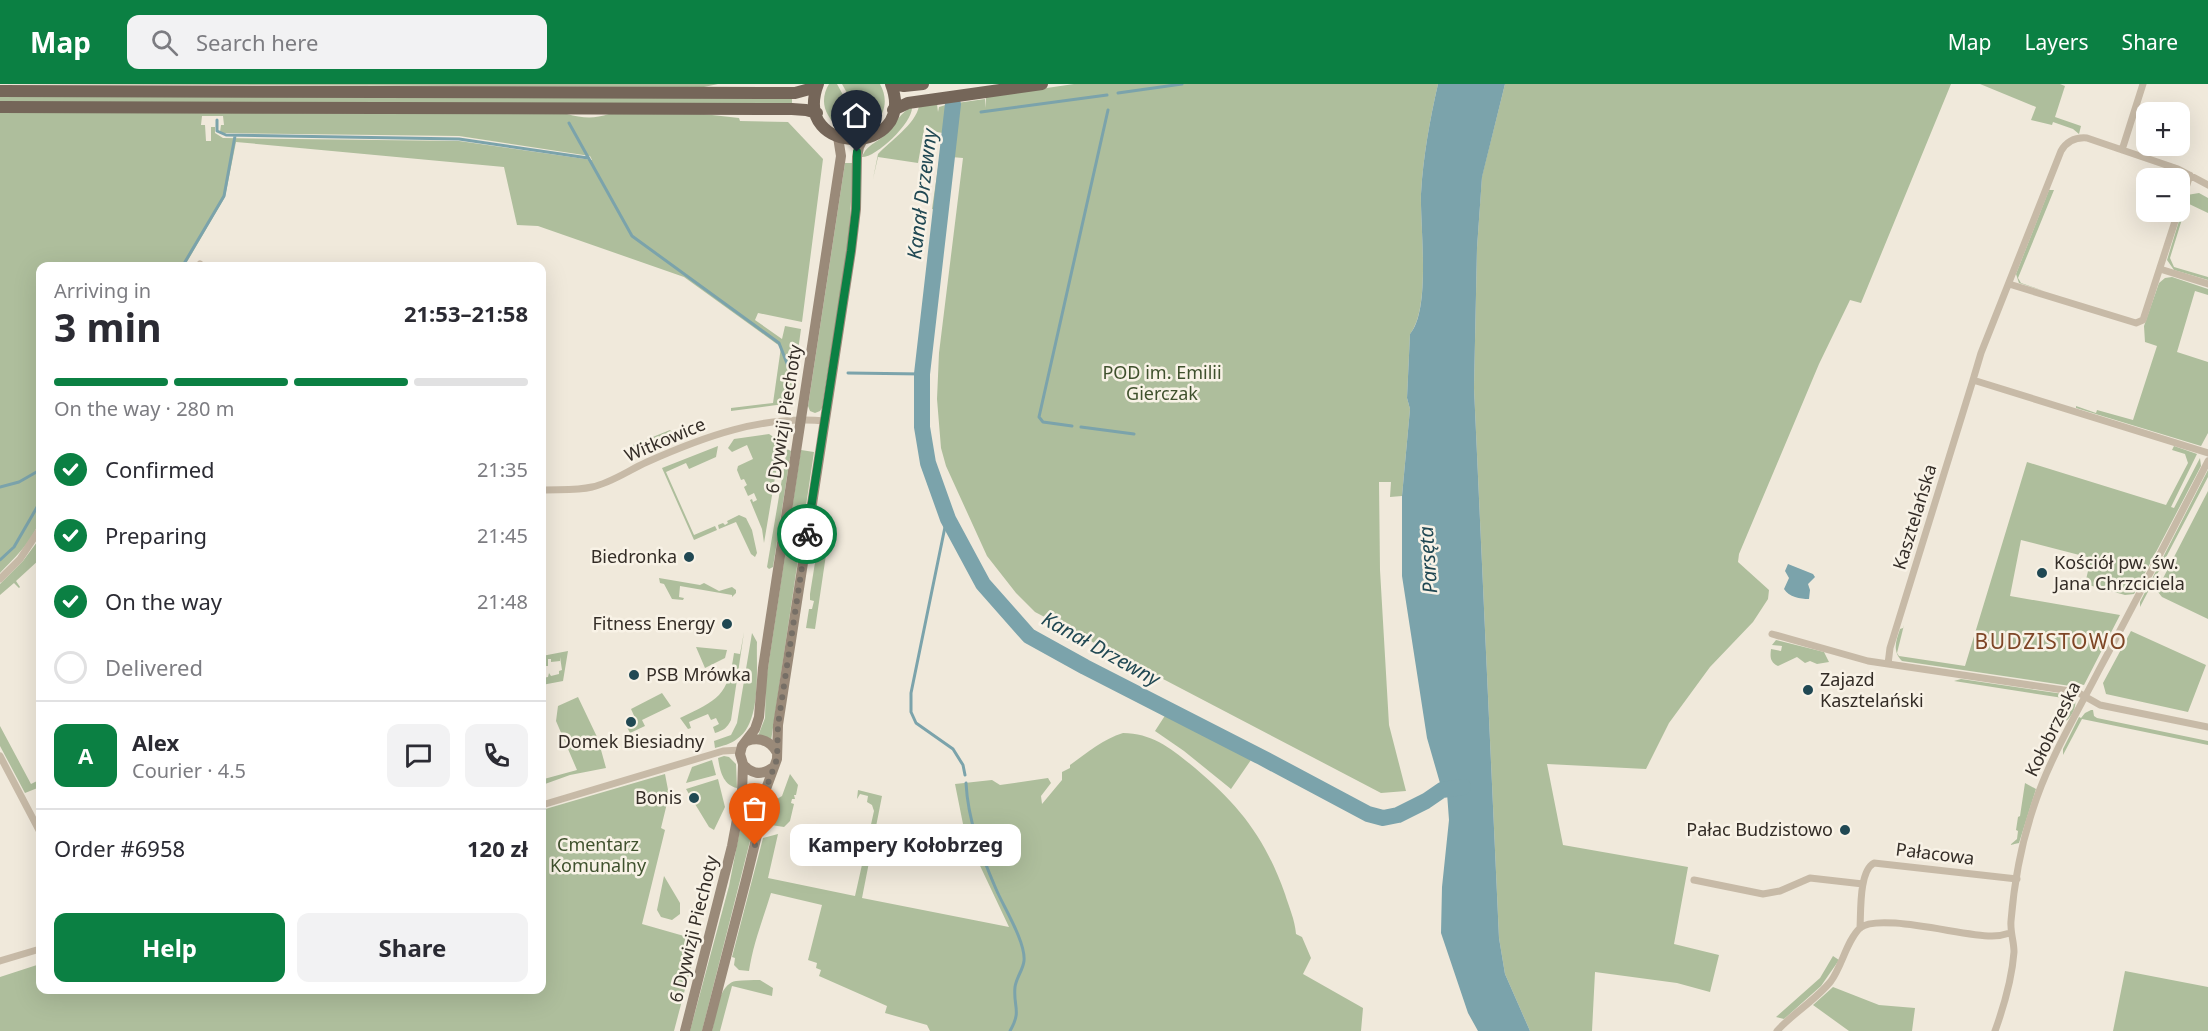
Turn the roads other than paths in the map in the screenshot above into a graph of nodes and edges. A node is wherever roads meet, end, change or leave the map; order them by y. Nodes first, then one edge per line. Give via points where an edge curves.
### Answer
1 (892, 84) edge
2 (923, 84) edge
3 (1041, 84) edge
4 (2143, 84) edge
5 (818, 86) edge
6 (0, 91) edge
7 (0, 107) edge
8 (893, 110) junction
9 (817, 113) junction
10 (838, 137) junction
11 (863, 140) junction
12 (2122, 150) junction
13 (2171, 168) edge
14 (2190, 175) edge
15 (2208, 184) edge
16 (2175, 222) edge
17 (2160, 269) junction
18 (2009, 284) junction
19 (2208, 284) edge
20 (1973, 380) junction
21 (801, 419) junction
22 (825, 421) junction
23 (2208, 453) edge
24 (2208, 461) edge
25 (546, 489) edge
26 (36, 535) edge
27 (0, 579) edge
28 (1772, 634) dead end
29 (1888, 664) junction
30 (2086, 696) junction
31 (2208, 727) edge
32 (744, 745) junction
33 (776, 751) junction
34 (0, 756) edge
35 (742, 764) junction
36 (772, 768) junction
37 (546, 804) edge
38 (36, 824) edge
39 (2017, 879) junction
40 (1694, 880) dead end
41 (1863, 884) junction
42 (1860, 928) junction
43 (2010, 933) junction
44 (36, 950) edge
45 (0, 961) edge
46 (685, 1031) edge
47 (707, 1031) edge
48 (1777, 1031) edge
49 (1995, 1031) edge

1 - 2 main road
1 - 8 main road
3 - 8 main road via 908,103
4 - 12 street
5 - 6 main road via 795,93
5 - 9 main road
7 - 9 main road via 792,109
8 - 11 main road via 881,130
9 - 10 main road via 823,125
10 - 11 main road
10 - 21 street, 6 Dywizji Piechoty via 841,156
11 - 22 street, 6 Dywizji Piechoty via 857,152 854,232
12 - 13 street, Kasztelańska
12 - 18 street, Kasztelańska via 2082,137 2063,147
14 - 15 street, Kasztelańska
16 - 17 street
17 - 18 street via 2143,320 2136,324
17 - 19 street
18 - 20 street, Kasztelańska
20 - 23 street
20 - 29 street, Kasztelańska
21 - 22 street, Witkowice
21 - 25 street, Witkowice via 730,429 593,487
21 - 32 street, 6 Dywizji Piechoty via 762,668 760,711 755,729
22 - 33 street, 6 Dywizji Piechoty
24 - 30 street, Kołobrzeska
26 - 27 street
28 - 29 street
29 - 30 street
30 - 31 street via 2100,705
30 - 39 street, Kołobrzeska via 2038,794
32 - 33 street via 764,740
32 - 35 street, 6 Dywizji Piechoty
32 - 37 street
33 - 36 street, 6 Dywizji Piechoty
34 - 38 street
35 - 36 street via 758,773
35 - 46 street, 6 Dywizji Piechoty via 742,794 732,846
36 - 47 street, 6 Dywizji Piechoty
39 - 41 street, Pałacowa via 1879,862 1866,869
39 - 43 street, Kołobrzeska
40 - 41 street via 1763,894 1810,878
41 - 42 street
42 - 43 street via 1889,923 1986,936
42 - 48 street via 1830,981
43 - 49 street, Kołobrzeska via 2013,961
44 - 45 street

